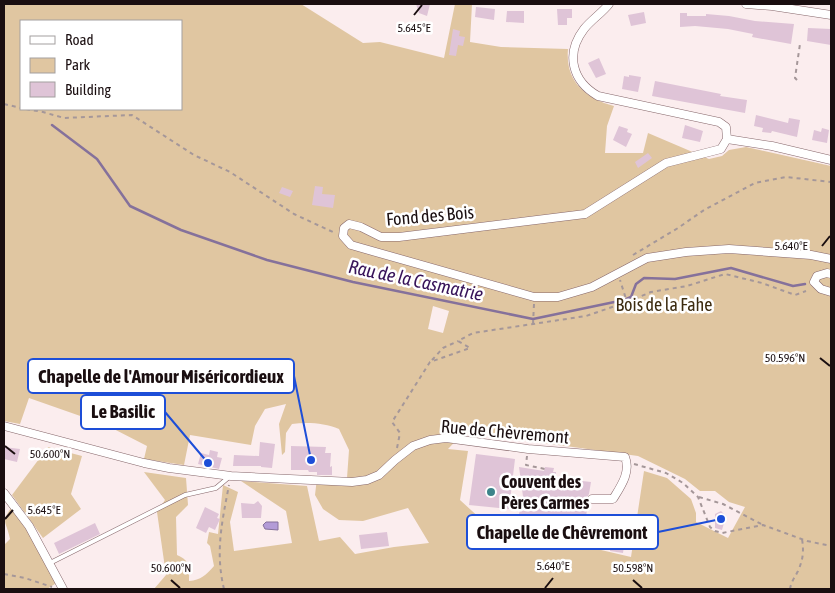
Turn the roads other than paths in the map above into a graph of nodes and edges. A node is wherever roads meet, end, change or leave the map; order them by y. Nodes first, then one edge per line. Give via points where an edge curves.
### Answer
1 (609, 4) edge
2 (746, 4) edge
3 (831, 14) edge
4 (728, 139) junction
5 (831, 160) edge
6 (831, 259) edge
7 (831, 274) edge
8 (831, 292) edge
9 (4, 426) edge
10 (231, 476) junction
11 (4, 493) edge
12 (592, 499) dead end
13 (50, 563) junction
14 (62, 588) edge

1 - 4 street via 585,27 575,47 574,67 586,88 598,96 616,101 719,122 726,127
2 - 3 street
4 - 5 street
4 - 6 street, Fond des Bois via 721,148 666,163 585,214 399,237 381,237 350,224 344,228 343,236 351,245 534,297 558,297 592,287 647,258 686,252 729,249
7 - 8 street via 817,276 814,282
9 - 10 street, Rue de Chèvremont via 144,463
10 - 12 street, Rue de Chèvremont via 367,480 379,475 413,446 446,438 528,450 625,457 625,479 613,499
10 - 13 lane via 216,488 185,495
11 - 13 street via 29,526
13 - 14 street

